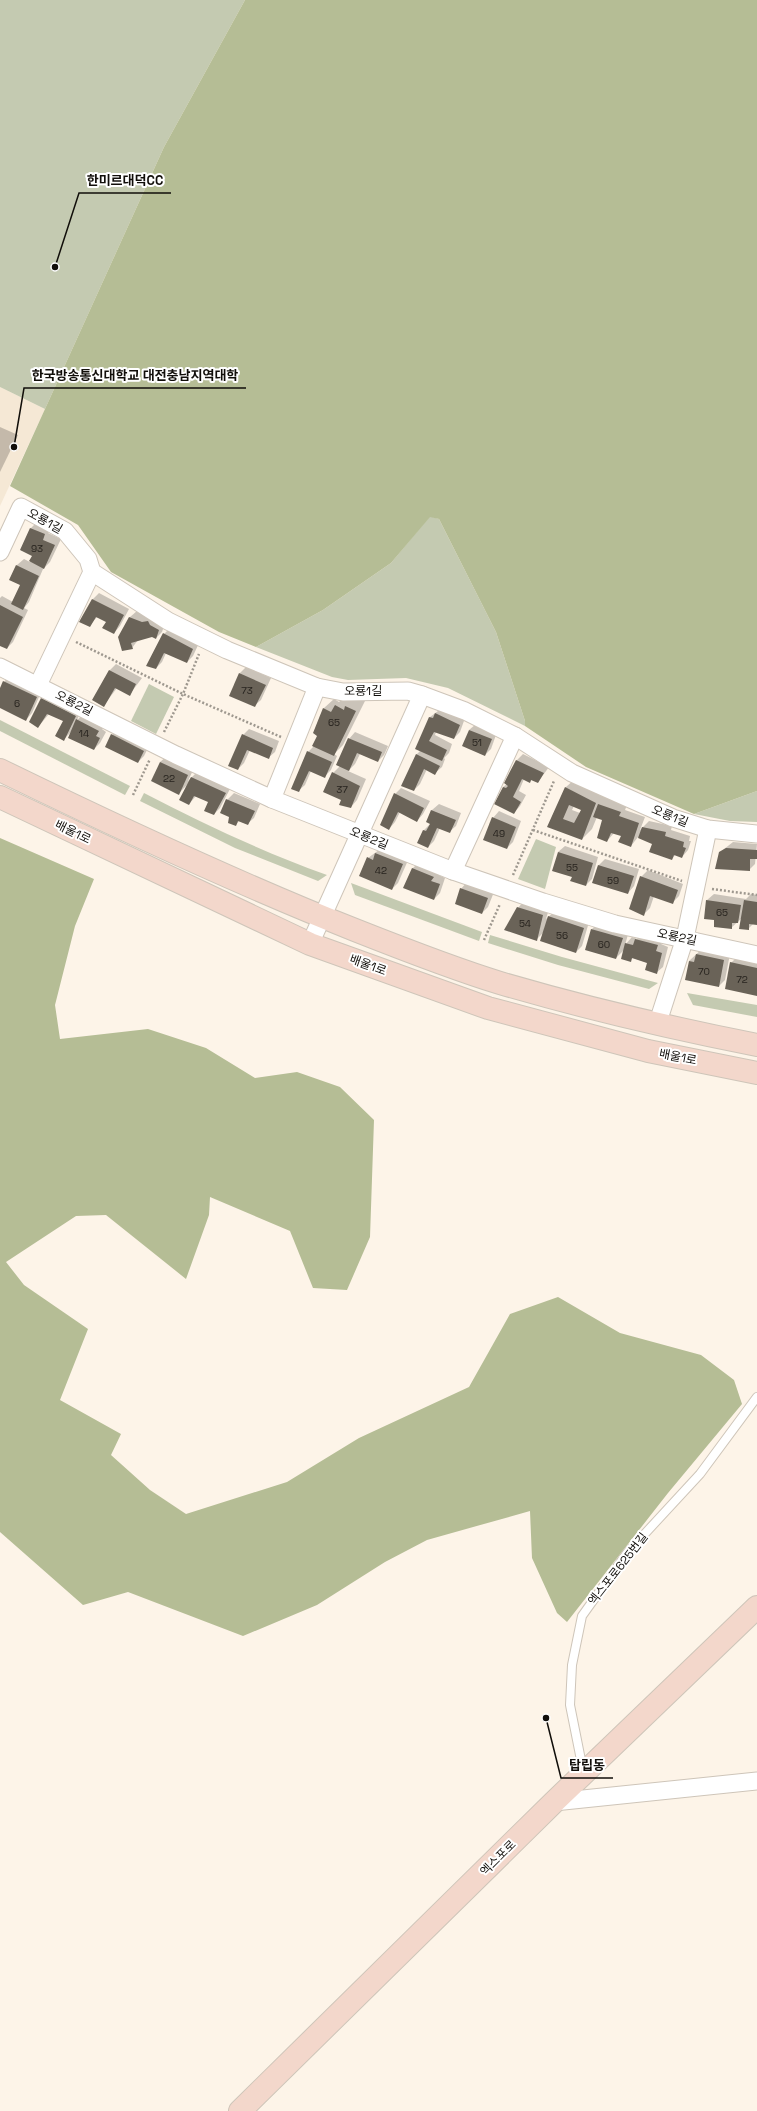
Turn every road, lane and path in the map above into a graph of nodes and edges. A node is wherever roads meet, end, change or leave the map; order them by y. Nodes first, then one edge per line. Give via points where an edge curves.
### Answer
1 (0, 552) edge
2 (92, 572) junction
3 (62, 635) junction
4 (205, 639) junction
5 (0, 668) edge
6 (38, 685) junction
7 (317, 687) junction
8 (183, 694) junction
9 (422, 694) junction
10 (515, 736) junction
11 (294, 742) junction
12 (157, 745) junction
13 (561, 765) junction
14 (0, 770) edge
15 (133, 795) dead end
16 (0, 797) edge
17 (272, 799) junction
18 (708, 829) junction
19 (533, 830) junction
20 (360, 834) junction
21 (757, 834) edge
22 (453, 871) junction
23 (696, 886) junction
24 (506, 890) junction
25 (757, 895) edge
26 (323, 917) junction
27 (685, 938) junction
28 (484, 940) dead end
29 (310, 944) junction
30 (757, 955) edge
31 (657, 1025) junction
32 (757, 1045) edge
33 (757, 1073) edge
34 (757, 1397) edge
35 (757, 1607) edge
36 (584, 1775) junction
37 (757, 1781) edge
38 (554, 1802) junction
39 (240, 2111) edge

1 - 2 street, 오룡1길 via 21,507 65,531 88,559
2 - 3 street
2 - 4 street, 오룡1길 via 168,621
3 - 6 street
3 - 8 path
4 - 7 street, 오룡1길
4 - 8 path
5 - 6 street, 오룡2길
6 - 12 street, 오룡2길
7 - 9 street, 오룡1길 via 342,692 408,691
7 - 11 street
8 - 11 path
8 - 12 path
9 - 10 street, 오룡1길 via 465,711
9 - 20 street
10 - 13 street, 오룡1길
10 - 22 street
11 - 17 street
12 - 15 path
12 - 17 street, 오룡2길
13 - 18 street, 오룡1길 via 572,773 673,818
13 - 19 path
14 - 26 main road, 배울1로 via 128,833
16 - 29 main road, 배울1로
17 - 20 street, 오룡2길
18 - 21 street, 오룡1길
18 - 23 street
19 - 23 path
19 - 24 path
20 - 22 street, 오룡2길
20 - 26 street
22 - 24 street, 오룡2길
23 - 25 path
23 - 27 street
24 - 27 street, 오룡2길 via 615,924
24 - 28 path
26 - 29 street
26 - 31 main road, 배울1로 via 426,958 500,983
27 - 30 street, 오룡2길
27 - 31 street
29 - 33 main road, 배울1로 via 488,1008 648,1051
31 - 32 main road, 배울1로
34 - 36 lane, 엑스포로625번길 via 700,1474 627,1553 582,1616 572,1665 570,1705
35 - 36 main road, 엑스포로
36 - 38 main road, 엑스포로
37 - 38 street
38 - 39 main road, 엑스포로

